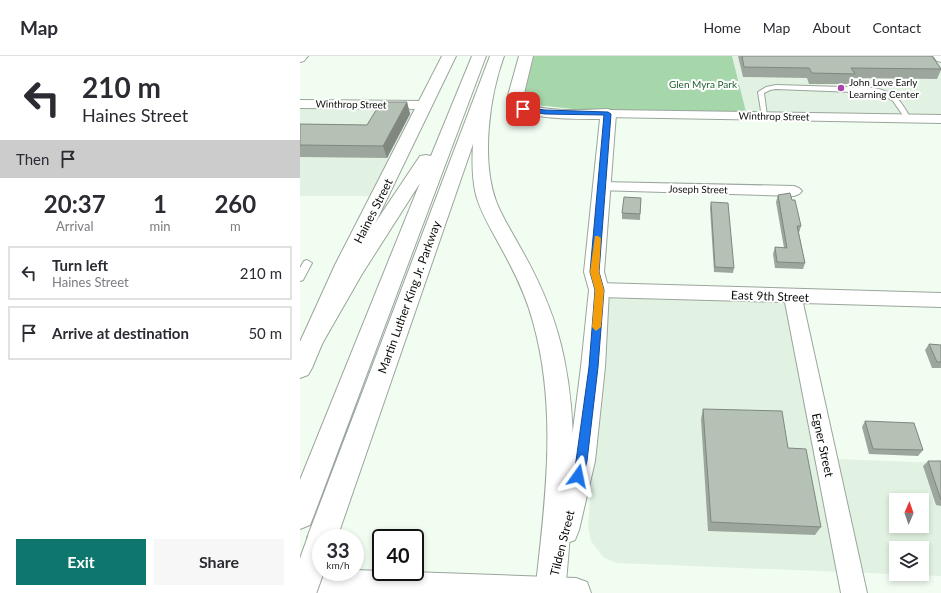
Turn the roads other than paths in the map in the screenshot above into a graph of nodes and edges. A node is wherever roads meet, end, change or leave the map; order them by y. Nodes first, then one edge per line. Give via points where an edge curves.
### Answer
1 (302, 56) edge
2 (449, 56) edge
3 (479, 56) edge
4 (497, 56) edge
5 (526, 56) edge
6 (939, 56) edge
7 (300, 59) edge
8 (941, 59) edge
9 (489, 78) junction
10 (300, 104) edge
11 (425, 105) junction
12 (608, 114) junction
13 (764, 116) junction
14 (908, 119) junction
15 (941, 119) edge
16 (452, 123) junction
17 (602, 187) junction
18 (794, 191) dead end
19 (307, 263) dead end
20 (300, 278) edge
21 (599, 290) junction
22 (793, 297) junction
23 (941, 300) edge
24 (312, 343) junction
25 (300, 368) edge
26 (302, 509) edge
27 (325, 529) edge
28 (312, 565) edge
29 (300, 584) edge
30 (302, 593) edge
31 (559, 593) edge
32 (854, 593) edge

1 - 7 street
2 - 11 main road, Haines Street
3 - 16 main road, Martin Luther King Jr. Parkway
4 - 9 main road, Martin Luther King Jr. Parkway
5 - 12 main road via 514,102 517,106 530,111
6 - 8 street
9 - 27 main road, Martin Luther King Jr. Parkway via 400,316
9 - 31 main road via 479,148 481,179 494,216 539,305 554,364 559,402 561,484
10 - 11 street, Winthrop Street
11 - 24 main road, Haines Street via 345,265
12 - 13 street, Winthrop Street
12 - 17 main road, Tilden Street
13 - 14 street, Winthrop Street
13 - 14 lane via 761,92 776,87 884,91 895,98
14 - 15 street, Winthrop Street
16 - 24 main road via 354,270
16 - 26 main road, Martin Luther King Jr. Parkway
17 - 18 street, Joseph Street
17 - 21 main road, Tilden Street via 594,272
19 - 20 lane
21 - 22 street, East 9th Street
21 - 31 main road, Tilden Street via 594,367 582,461
22 - 23 street, East 9th Street
22 - 32 street, Egner Street
24 - 25 main road, Haines Street
28 - 30 main road, Martin Luther King Jr. Parkway, bridge
29 - 31 main road

